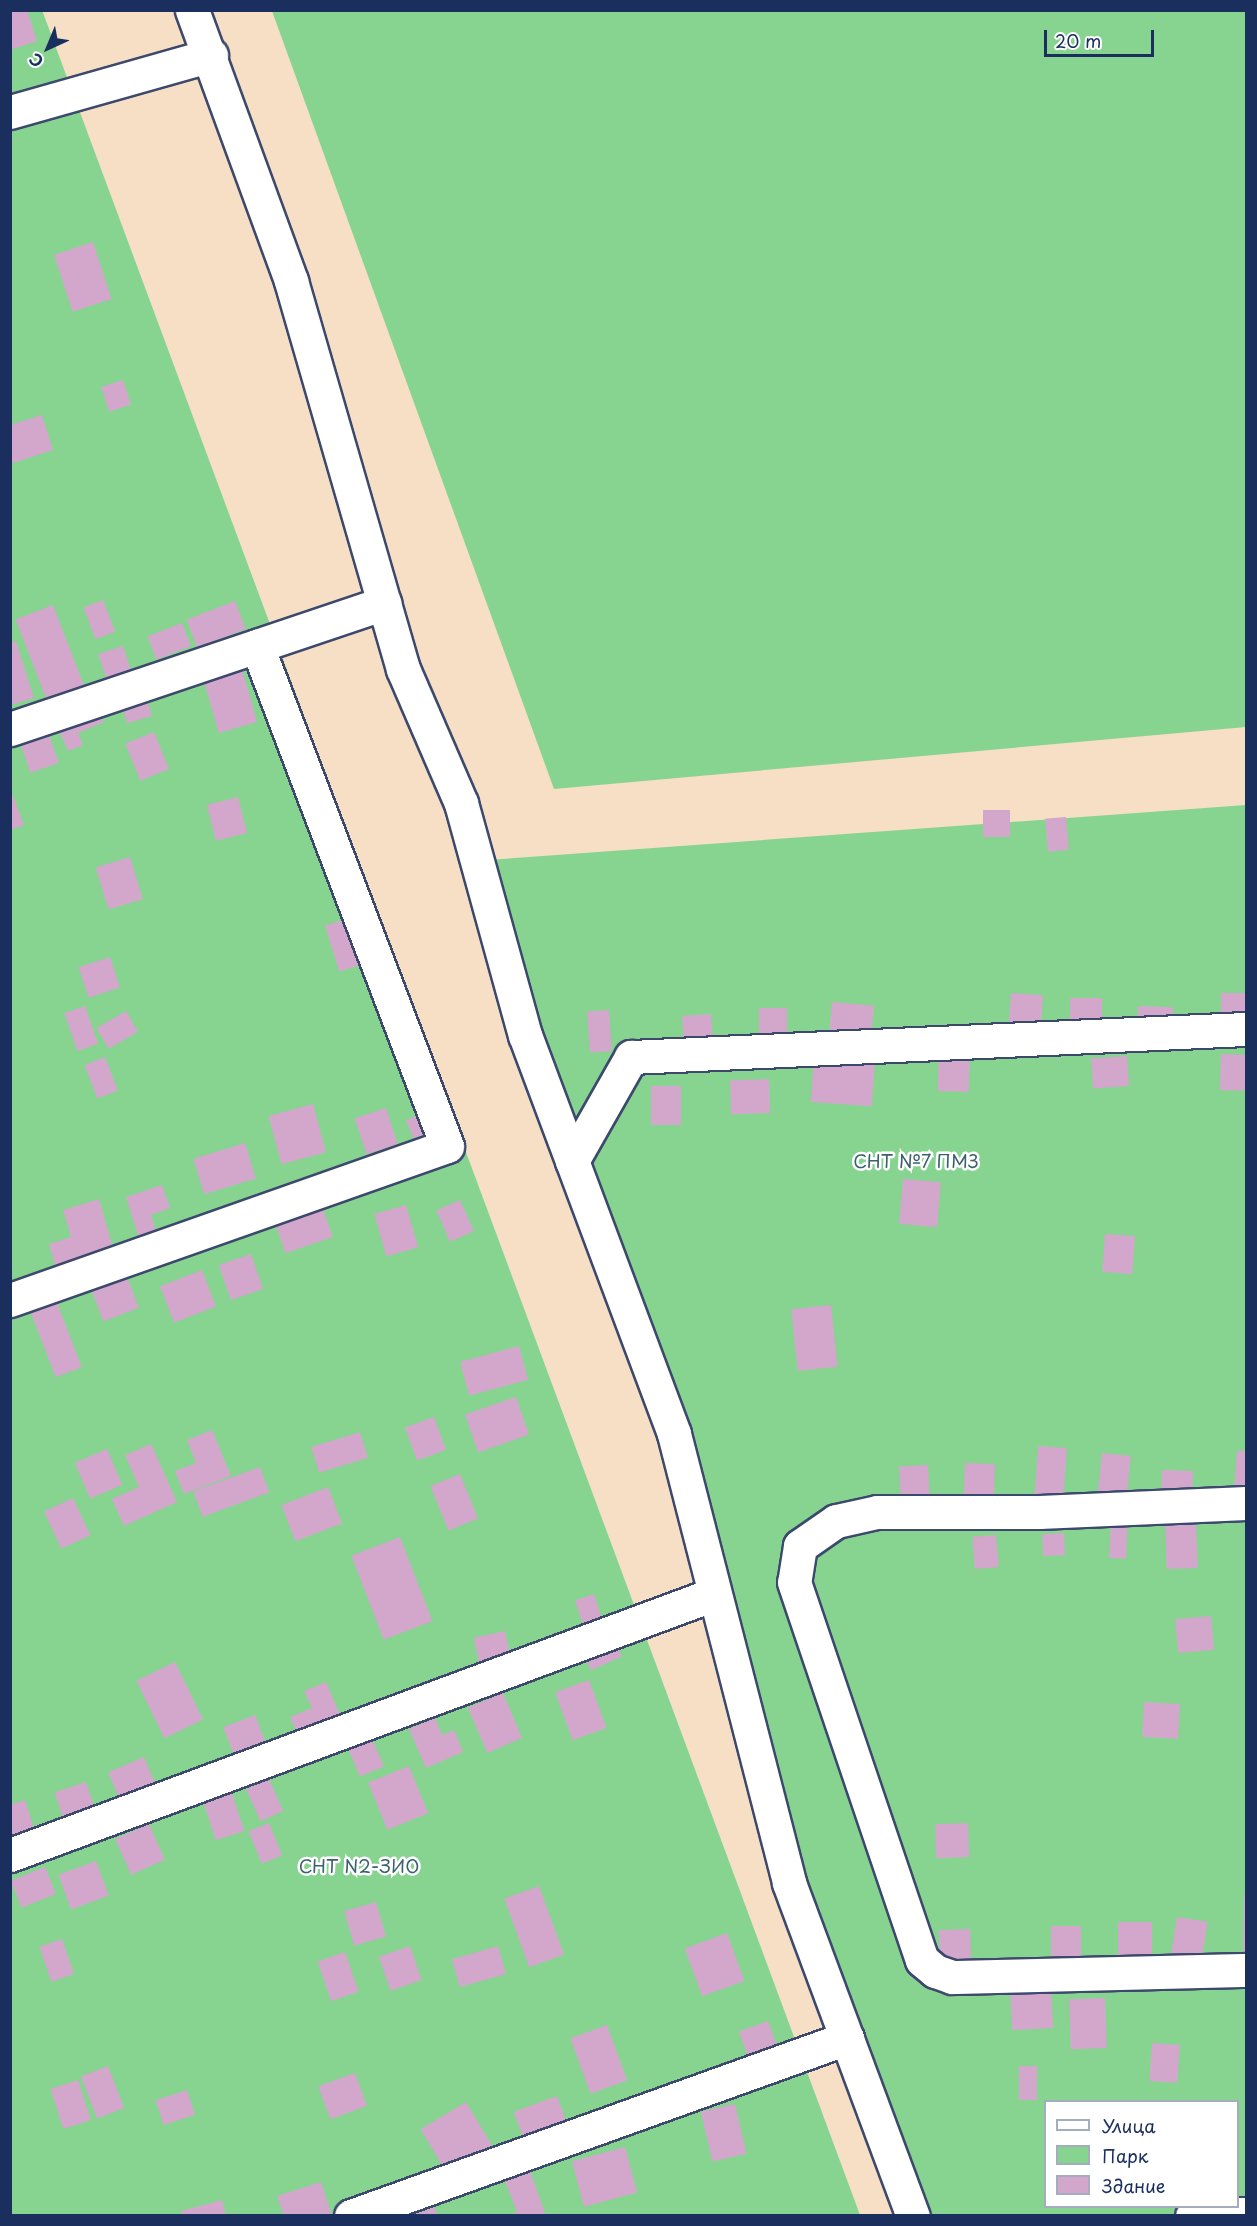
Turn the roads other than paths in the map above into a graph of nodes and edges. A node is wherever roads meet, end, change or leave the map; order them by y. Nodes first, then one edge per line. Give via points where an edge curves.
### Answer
1 (192, 10) edge
2 (211, 55) junction
3 (10, 112) edge
4 (384, 603) junction
5 (257, 646) junction
6 (10, 729) edge
7 (1246, 1029) edge
8 (572, 1161) junction
9 (10, 1300) edge
10 (1246, 1503) edge
11 (714, 1594) junction
12 (10, 1855) edge
13 (1246, 1970) edge
14 (847, 2038) junction
15 (1246, 2214) edge
16 (351, 2216) edge
17 (913, 2216) edge
18 (1192, 2216) edge

1 - 2 street
2 - 3 street
2 - 4 street via 291,281
4 - 5 street
4 - 8 street via 402,669 461,803 525,1035
5 - 6 street
5 - 9 street via 447,1146
7 - 8 street via 631,1057
8 - 11 street via 674,1434
10 - 13 street via 1039,1512 877,1512 836,1521 800,1546 794,1582 922,1960 935,1971 952,1977
11 - 12 street
11 - 14 street via 789,1883
14 - 16 street
14 - 17 street
15 - 18 street

